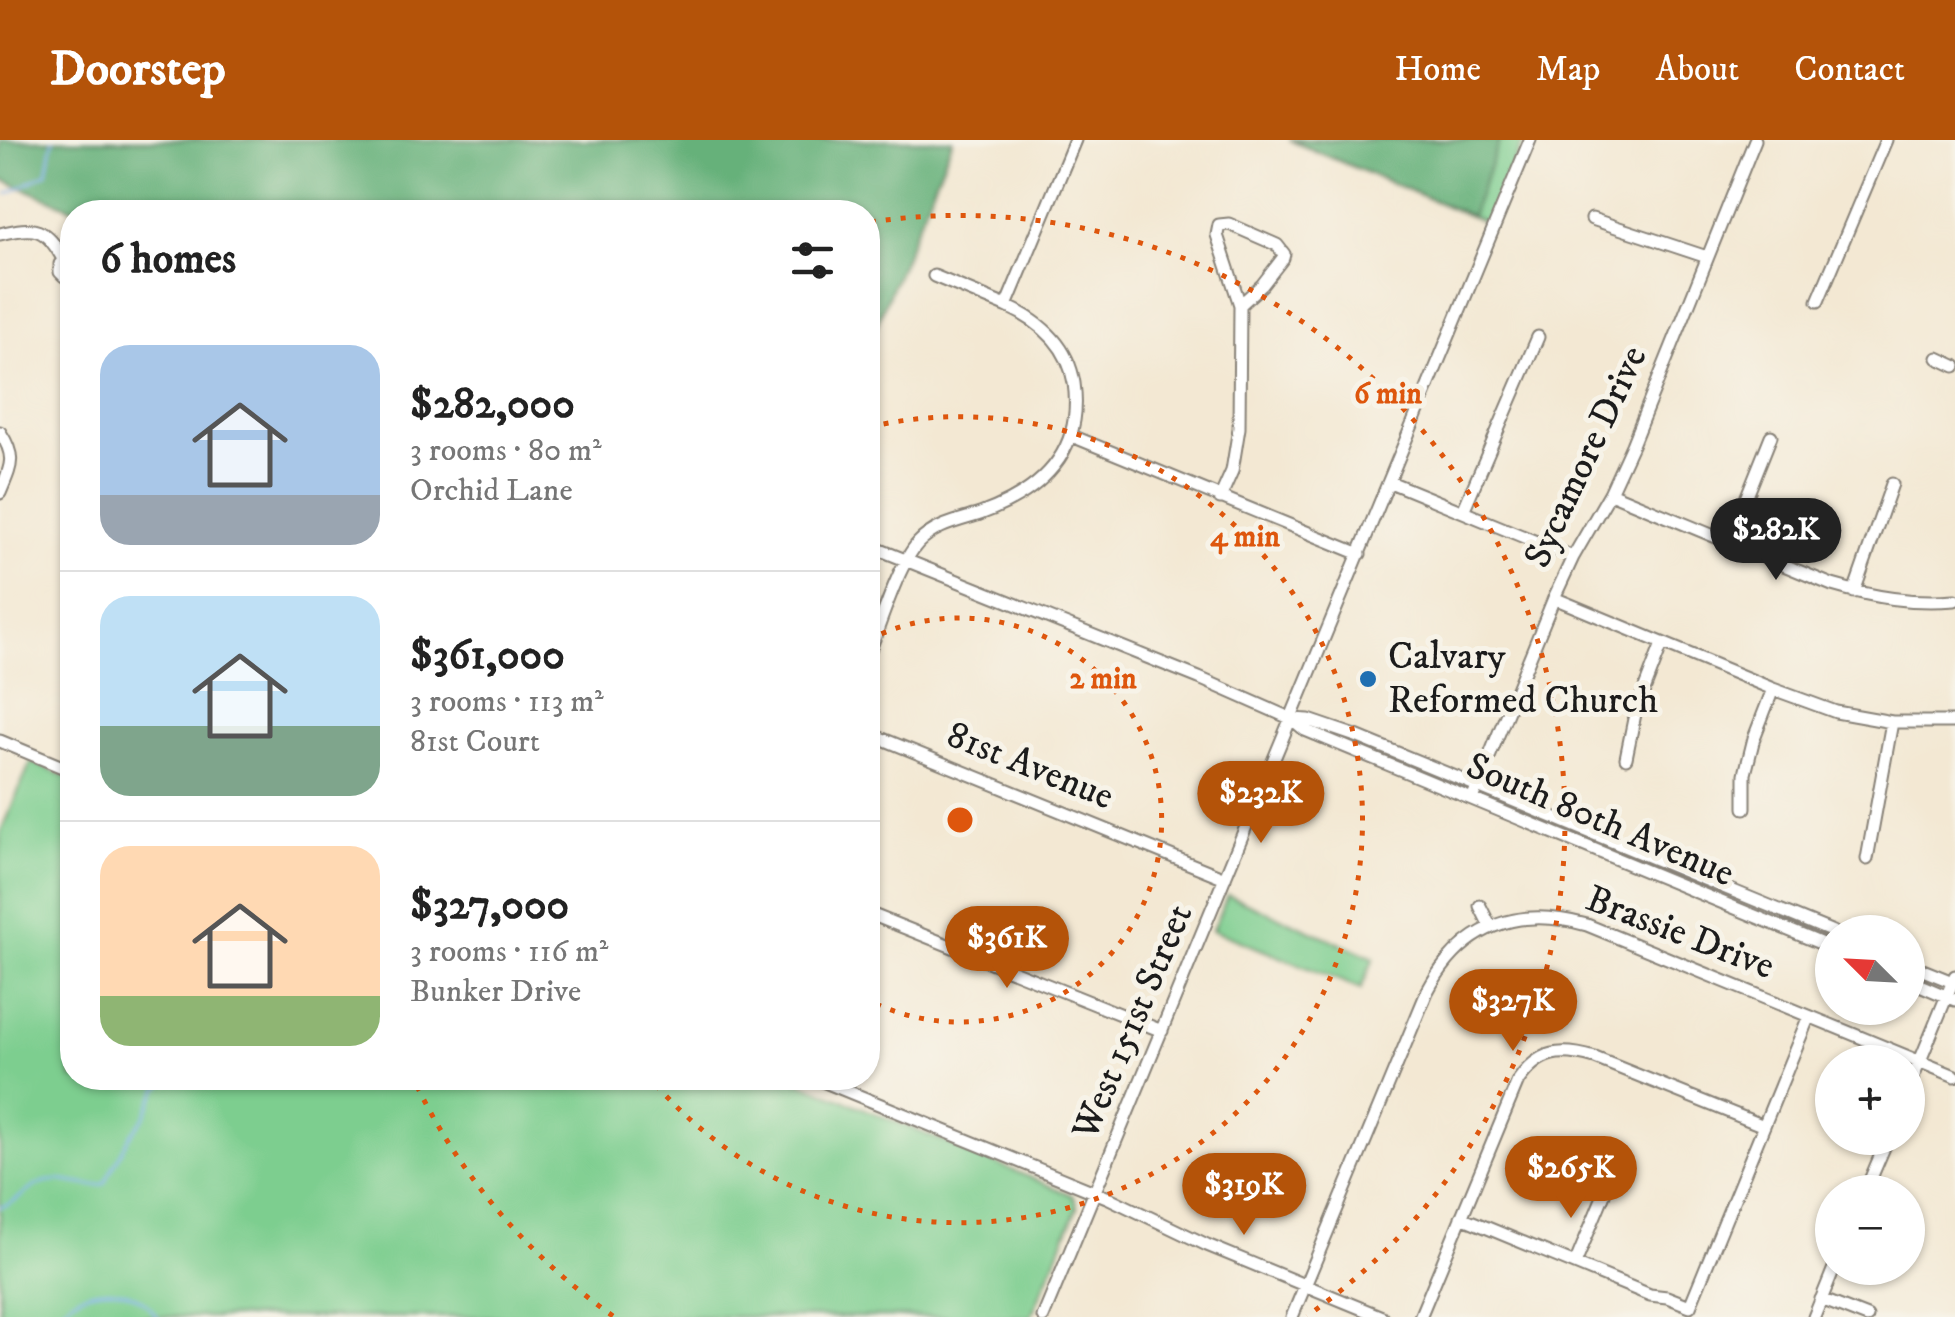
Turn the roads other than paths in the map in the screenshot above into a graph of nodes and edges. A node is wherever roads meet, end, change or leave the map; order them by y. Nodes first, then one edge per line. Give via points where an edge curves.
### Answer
1 (1075, 140) edge
2 (1530, 140) edge
3 (1754, 140) edge
4 (1886, 140) edge
5 (1592, 220) dead end
6 (0, 234) edge
7 (60, 252) edge
8 (1707, 257) junction
9 (934, 276) dead end
10 (1818, 301) dead end
11 (1006, 306) junction
12 (1240, 306) junction
13 (1538, 337) dead end
14 (1938, 358) dead end
15 (1955, 366) edge
16 (0, 432) edge
17 (1072, 436) junction
18 (1772, 436) dead end
19 (1390, 482) junction
20 (1892, 484) dead end
21 (1610, 492) junction
22 (0, 493) edge
23 (1220, 498) junction
24 (1462, 511) junction
25 (1729, 540) junction
26 (880, 550) edge
27 (1360, 554) junction
28 (1573, 557) junction
29 (906, 560) junction
30 (1854, 592) junction
31 (1554, 598) junction
32 (1955, 600) edge
33 (880, 625) edge
34 (1662, 644) junction
35 (1774, 690) junction
36 (1292, 720) junction
37 (1892, 722) junction
38 (1955, 722) edge
39 (880, 738) edge
40 (0, 741) edge
41 (1626, 758) dead end
42 (60, 766) edge
43 (1477, 785) junction
44 (1472, 799) junction
45 (1746, 808) dead end
46 (1868, 859) dead end
47 (1225, 878) junction
48 (1480, 906) dead end
49 (880, 918) edge
50 (1815, 925) edge
51 (1490, 926) junction
52 (1815, 941) edge
53 (1925, 970) edge
54 (1954, 981) edge
55 (1925, 987) edge
56 (1951, 998) edge
57 (1809, 1016) junction
58 (1162, 1031) junction
59 (1878, 1045) edge
60 (1925, 1050) edge
61 (1925, 1064) edge
62 (1955, 1076) edge
63 (843, 1090) edge
64 (1764, 1126) junction
65 (1094, 1193) junction
66 (1604, 1194) dead end
67 (1461, 1218) junction
68 (1575, 1264) junction
69 (1827, 1285) edge
70 (1306, 1286) junction
71 (1821, 1299) junction
72 (1043, 1317) edge
73 (1292, 1317) edge
74 (1382, 1317) edge
75 (1420, 1317) edge
76 (1814, 1317) edge
77 (1867, 1317) edge

1 - 11 street
2 - 19 street, West 151st Street
3 - 8 street, Sycamore Drive
4 - 10 street
5 - 8 street
6 - 7 street via 39,230
8 - 21 street, Sycamore Drive
9 - 11 street
11 - 17 street via 1048,332 1066,357 1074,390
12 - 12 street via 1216,235 1219,225 1277,245 1284,254
12 - 23 street via 1239,428
13 - 24 street
14 - 15 street
16 - 22 street via 12,465
17 - 23 street
17 - 29 street via 1054,466 1024,494 945,524
18 - 25 street
19 - 24 street
19 - 27 street, West 151st Street
20 - 30 street
21 - 25 street
21 - 28 street, Sycamore Drive
23 - 27 street
24 - 28 street
25 - 30 street
26 - 29 street, South 80th Avenue
27 - 36 street, West 151st Street
28 - 31 street, Sycamore Drive
29 - 33 street
29 - 36 street, South 80th Avenue
30 - 32 street via 1902,601
31 - 34 street
31 - 43 street, Sycamore Drive
34 - 35 street
34 - 41 street
35 - 37 street via 1836,712
35 - 45 street via 1754,738
36 - 43 street, South 80th Avenue via 1326,724
36 - 44 street, South 80th Avenue
36 - 47 street, West 151st Street
37 - 38 street
37 - 46 street
39 - 47 street, 81st Avenue
40 - 42 street
43 - 44 street, Sycamore Drive
43 - 50 street, South 80th Avenue
44 - 52 street, South 80th Avenue
47 - 58 street, West 151st Street
48 - 51 street
49 - 58 street
51 - 57 street, Brassie Drive via 1536,917 1574,922
51 - 70 street via 1454,952 1427,992
53 - 54 street
54 - 56 street
55 - 56 street
56 - 60 street
57 - 59 street, Brassie Drive
57 - 64 street
58 - 65 street, West 151st Street
61 - 62 street, Brassie Drive
63 - 65 street
64 - 67 street via 1595,1058 1574,1052 1545,1056 1518,1081
64 - 68 street via 1690,1306
65 - 70 street
65 - 72 street, West 151st Street
66 - 68 street
67 - 68 street
67 - 75 street
69 - 71 street
70 - 73 street
70 - 74 street
71 - 76 street
71 - 77 street

